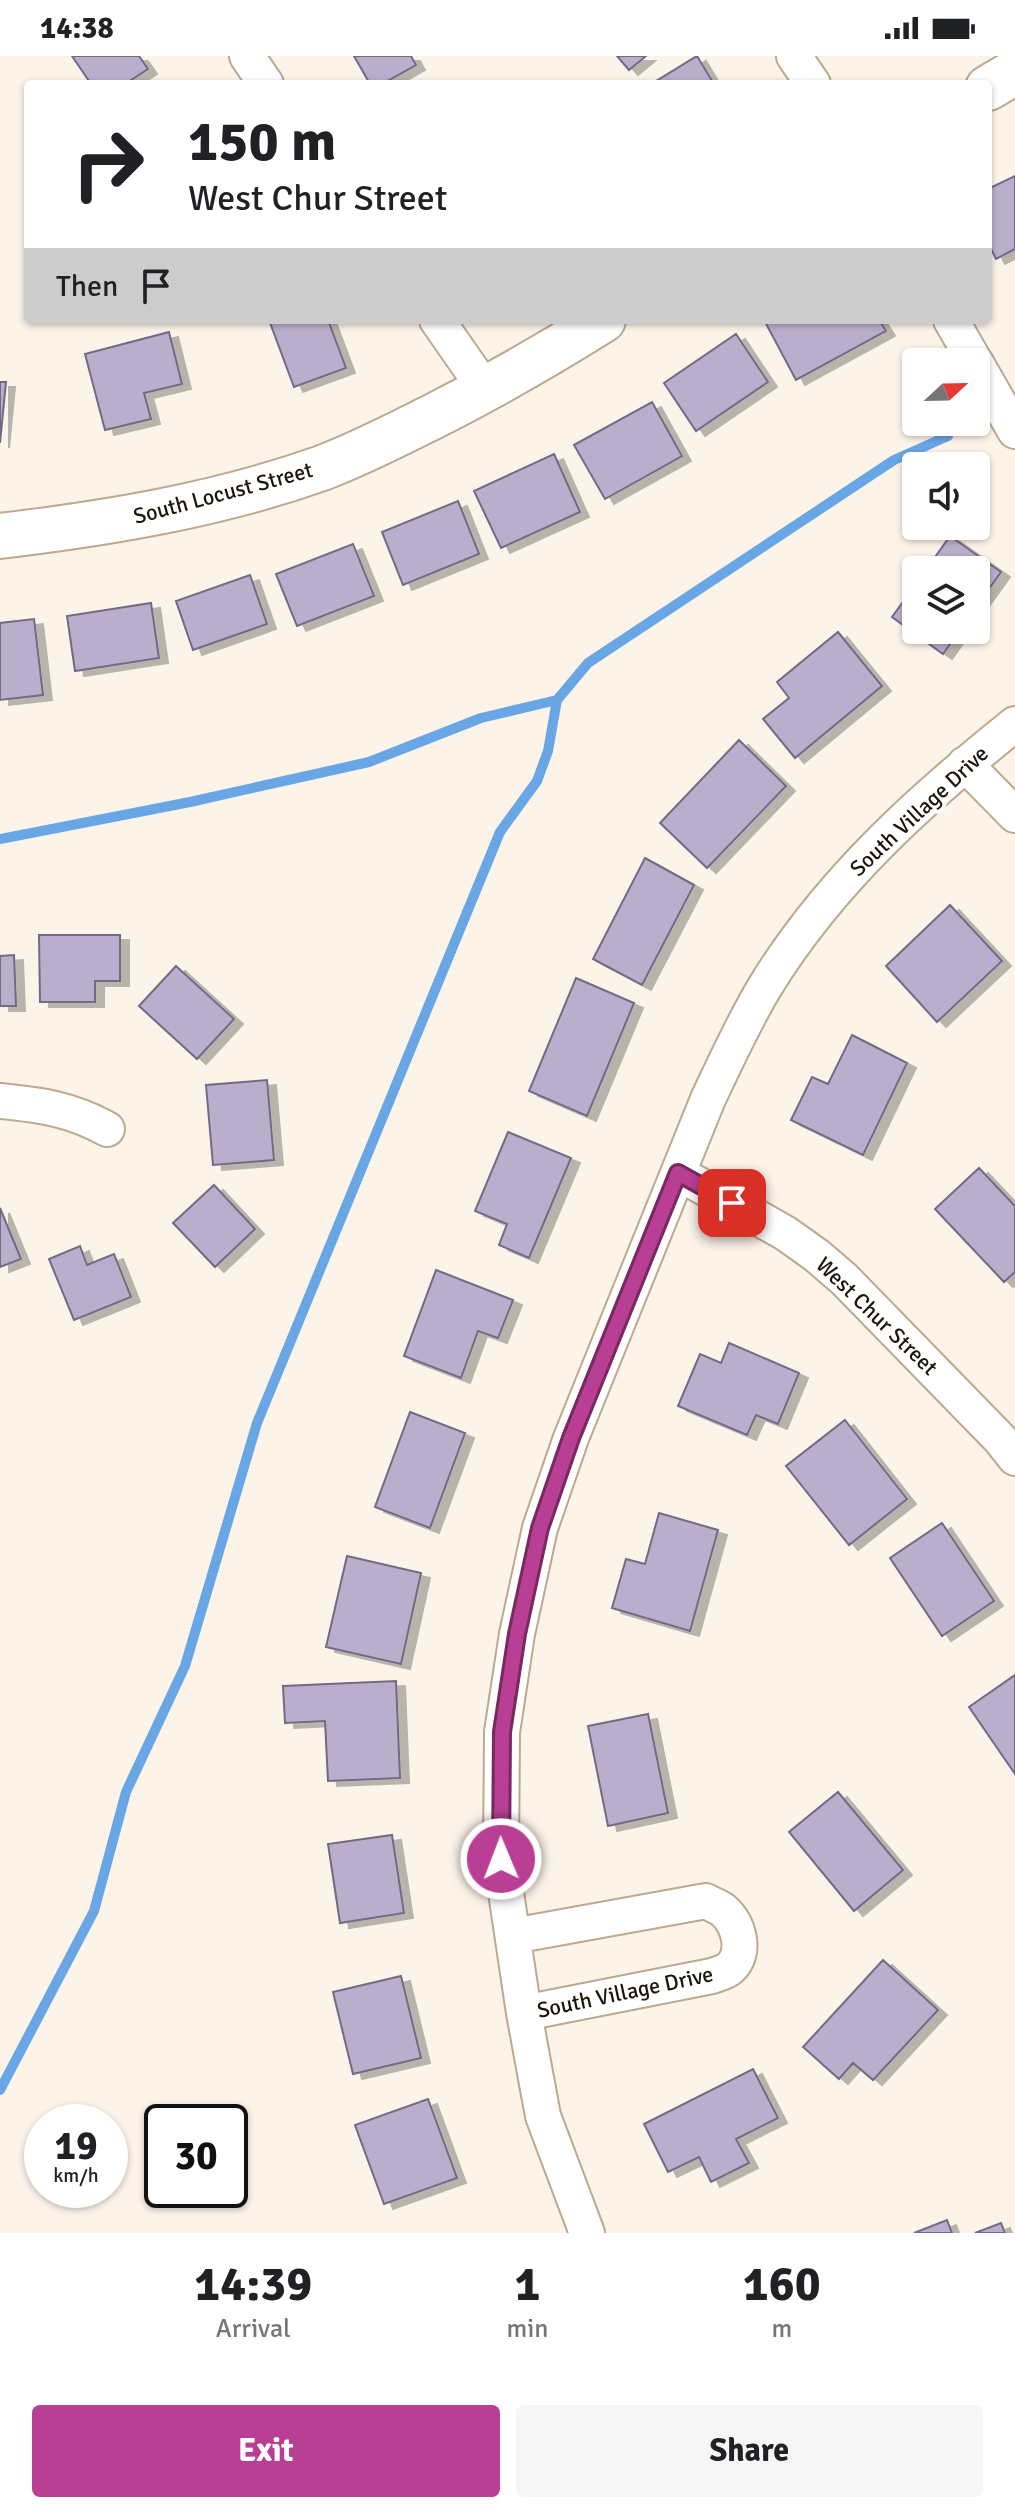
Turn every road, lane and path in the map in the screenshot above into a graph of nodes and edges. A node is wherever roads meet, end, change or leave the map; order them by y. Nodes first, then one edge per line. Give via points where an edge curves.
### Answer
1 (247, 56) edge
2 (794, 56) edge
3 (1015, 72) edge
4 (263, 80) edge
5 (810, 80) edge
6 (992, 86) edge
7 (440, 324) edge
8 (597, 324) edge
9 (953, 324) edge
10 (967, 348) edge
11 (990, 387) edge
12 (485, 389) junction
13 (1015, 431) edge
14 (0, 536) edge
15 (1015, 724) edge
16 (965, 764) junction
17 (1015, 815) edge
18 (0, 1101) edge
19 (107, 1129) dead end
20 (678, 1173) junction
21 (1015, 1458) edge
22 (513, 1936) junction
23 (524, 2013) junction
24 (587, 2233) edge

1 - 4 street
2 - 5 street
3 - 6 street
7 - 12 street
8 - 12 street, South Locust Street
9 - 10 street
11 - 13 street
12 - 14 street, South Locust Street via 379,444 255,489 129,519
15 - 16 street, South Village Drive
16 - 17 street
16 - 20 street, South Village Drive via 883,839 799,937 733,1046
18 - 19 street via 51,1106
20 - 21 street, West Chur Street via 785,1233 844,1279
20 - 22 street, South Village Drive via 571,1438 540,1528 517,1634 502,1732 500,1804 501,1859
22 - 23 street, South Village Drive
22 - 23 street, South Village Drive via 706,1901 723,1910 739,1939 739,1956 729,1969 712,1976
23 - 24 street, South Village Drive via 543,2116

